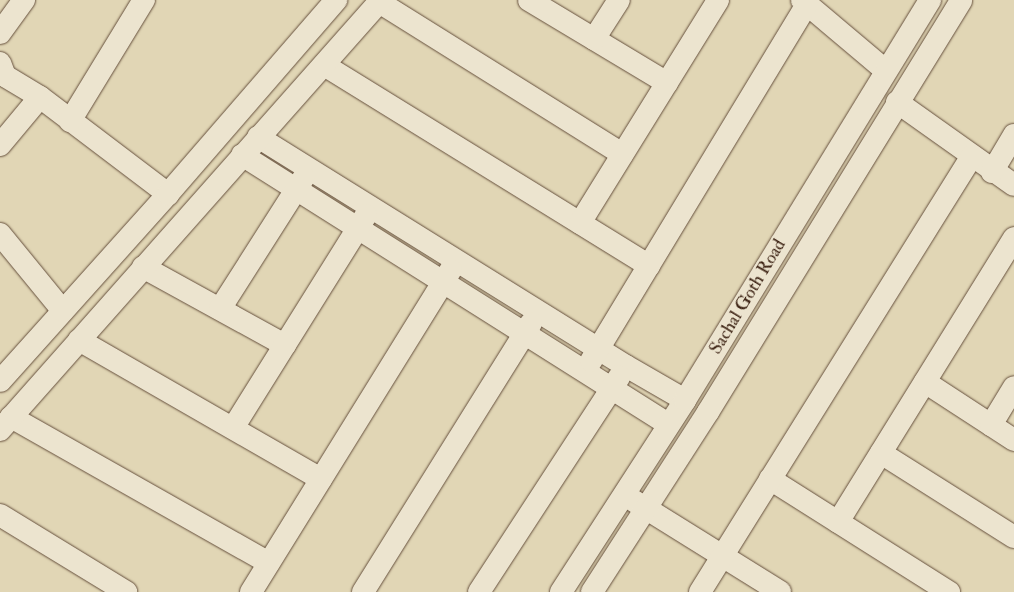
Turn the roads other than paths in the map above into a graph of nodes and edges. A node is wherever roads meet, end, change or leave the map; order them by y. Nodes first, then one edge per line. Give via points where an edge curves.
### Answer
1 (24, 0) edge
2 (144, 0) edge
3 (336, 0) edge
4 (529, 0) edge
5 (619, 0) edge
6 (718, 0) edge
7 (930, 0) edge
8 (961, 0) edge
9 (380, 1) edge
10 (804, 2) edge
11 (0, 33) edge
12 (594, 40) junction
13 (0, 63) edge
14 (324, 65) junction
15 (885, 70) junction
16 (666, 83) junction
17 (40, 97) junction
18 (897, 102) junction
19 (70, 121) junction
20 (1014, 134) edge
21 (258, 137) junction
22 (0, 145) edge
23 (622, 154) junction
24 (242, 155) junction
25 (972, 156) junction
26 (310, 169) junction
27 (992, 172) junction
28 (1014, 185) edge
29 (296, 189) junction
30 (168, 194) junction
31 (370, 207) junction
32 (580, 224) junction
33 (359, 228) junction
34 (0, 234) edge
35 (1014, 238) edge
36 (458, 261) junction
37 (649, 266) junction
38 (143, 267) junction
39 (442, 282) junction
40 (220, 309) junction
41 (63, 311) junction
42 (538, 311) junction
43 (524, 334) junction
44 (79, 340) junction
45 (285, 345) junction
46 (600, 350) junction
47 (626, 366) junction
48 (583, 372) junction
49 (0, 381) edge
50 (925, 382) junction
51 (1014, 387) edge
52 (610, 390) junction
53 (686, 400) junction
54 (6, 423) edge
55 (668, 424) junction
56 (991, 425) junction
57 (233, 428) junction
58 (1014, 440) edge
59 (881, 453) junction
60 (321, 479) junction
61 (770, 479) junction
62 (624, 495) junction
63 (647, 508) junction
64 (0, 515) edge
65 (838, 522) junction
66 (1014, 537) edge
67 (722, 558) junction
68 (269, 563) junction
69 (126, 592) edge
70 (251, 592) edge
71 (363, 592) edge
72 (479, 592) edge
73 (561, 592) edge
74 (592, 592) edge
75 (700, 592) edge
76 (780, 592) edge
77 (949, 592) edge

1 - 11 street
2 - 19 street
3 - 30 street
4 - 12 street
5 - 12 street
6 - 16 street
7 - 15 street, Sachal Goth Road
8 - 18 street, Sachal Goth Road
9 - 14 street
9 - 23 street
10 - 15 street
10 - 37 street
12 - 16 street
13 - 17 street via 5,76
14 - 21 street
14 - 32 street
15 - 53 street, Sachal Goth Road
16 - 23 street
17 - 19 street
17 - 22 street
18 - 25 street
18 - 63 street, Sachal Goth Road
19 - 30 street
20 - 27 street
21 - 24 street
21 - 26 street
23 - 32 street
24 - 29 street
24 - 38 street
25 - 27 street
25 - 61 street
26 - 29 street
26 - 31 street
27 - 28 street
29 - 33 street
29 - 40 street
30 - 41 street
31 - 33 street
31 - 36 street
32 - 37 street
33 - 39 street
33 - 45 street
34 - 41 street
35 - 50 street
36 - 39 street
36 - 42 street
37 - 46 street
38 - 40 street
38 - 44 street
39 - 43 street
39 - 60 street
40 - 45 street
41 - 49 street
42 - 43 street
42 - 46 street
43 - 48 street
43 - 71 street
44 - 54 street
44 - 57 street
45 - 57 street
46 - 47 street
46 - 48 street
47 - 52 street
47 - 53 street
48 - 52 street
50 - 56 street
50 - 59 street
51 - 56 street
52 - 55 street
52 - 72 street
53 - 55 street, Sachal Goth Road
54 - 68 street
55 - 62 street, Sachal Goth Road
56 - 58 street
57 - 60 street
59 - 65 street
59 - 66 street
60 - 68 street
61 - 65 street
61 - 67 street
62 - 63 street
62 - 73 street, Sachal Goth Road
63 - 67 street
63 - 74 street, Sachal Goth Road
64 - 69 street
65 - 77 street
67 - 75 street
67 - 76 street
68 - 70 street

